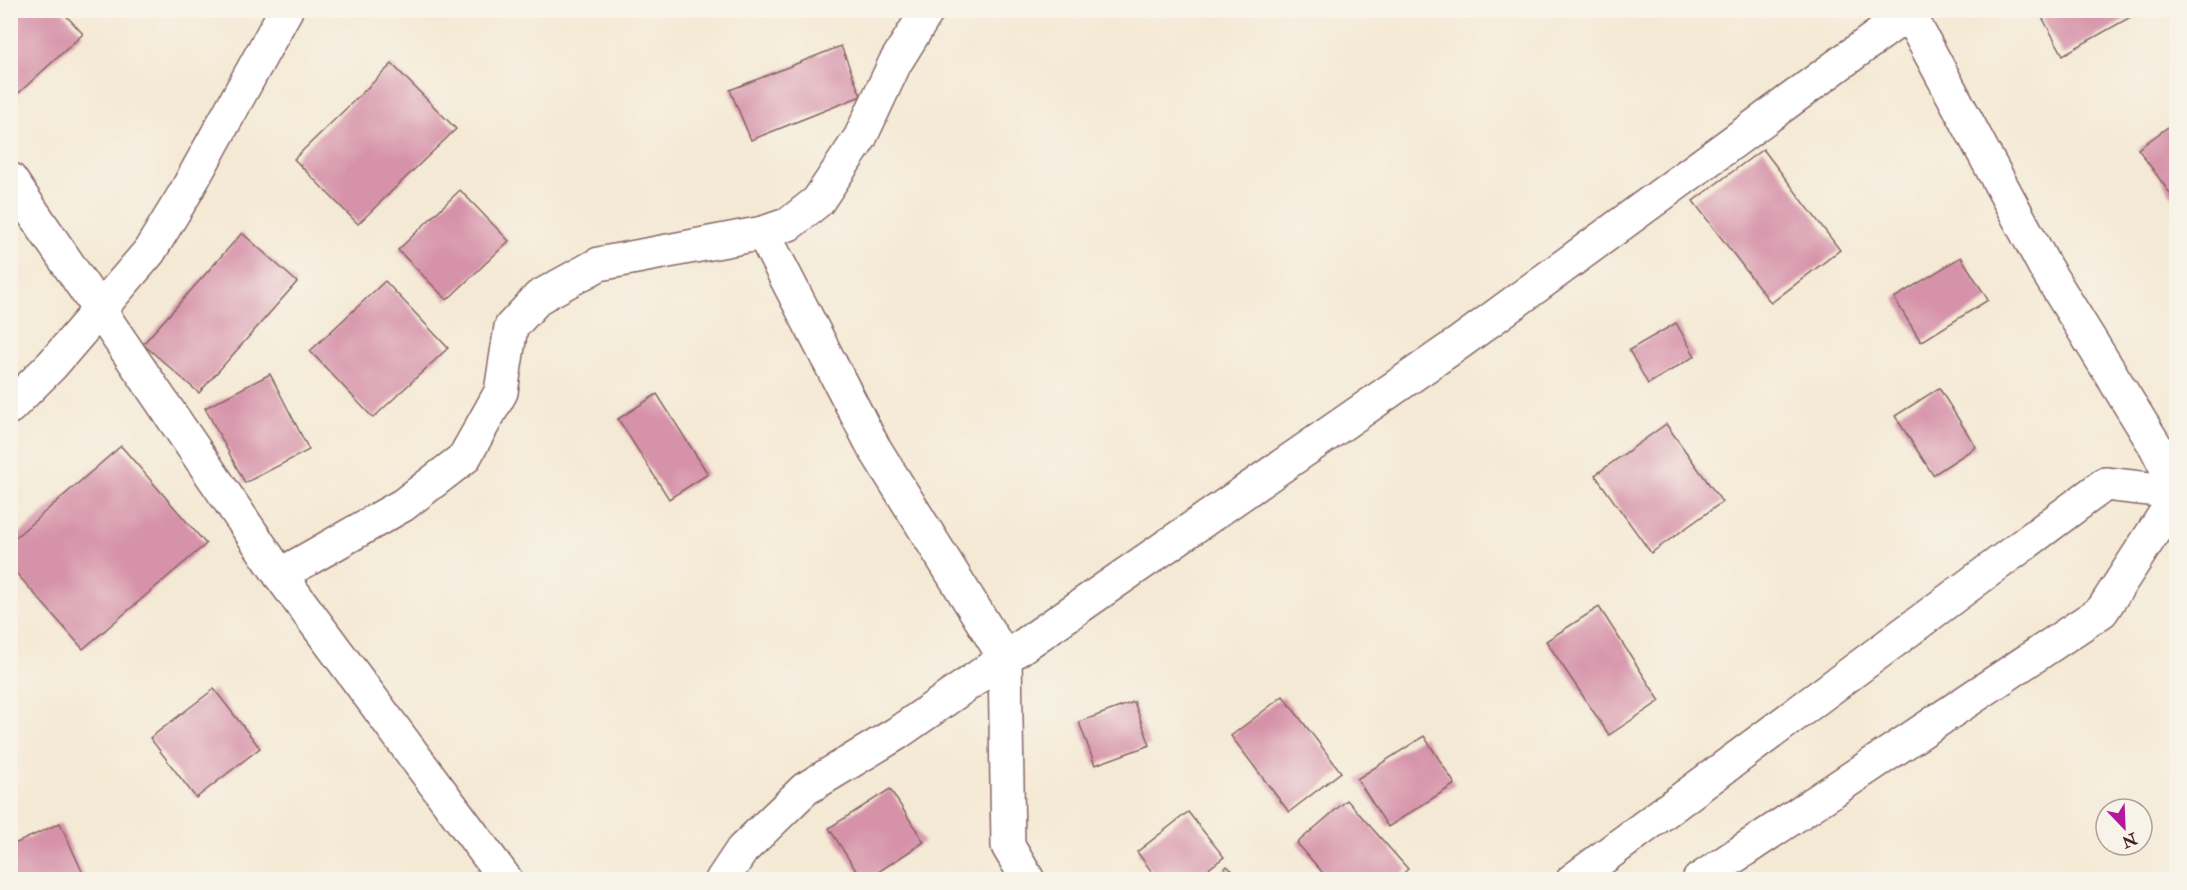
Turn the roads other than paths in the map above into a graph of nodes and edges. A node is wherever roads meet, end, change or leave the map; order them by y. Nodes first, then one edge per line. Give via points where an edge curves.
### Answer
1 (286, 10) edge
2 (928, 10) edge
3 (1909, 12) edge
4 (10, 179) edge
5 (763, 233) junction
6 (101, 310) junction
7 (10, 407) edge
8 (2166, 440) edge
9 (2176, 487) edge
10 (2176, 495) edge
11 (280, 575) junction
12 (1005, 658) junction
13 (506, 879) edge
14 (722, 879) edge
15 (1028, 879) edge
16 (1573, 879) edge
17 (1699, 879) edge

1 - 6 street via 167,224
2 - 5 street via 895,63 860,138 818,201 789,224
3 - 8 street via 2046,269
3 - 12 street via 1459,343
4 - 6 street
5 - 11 street via 599,264 539,297 511,327 501,392 464,458 403,505
5 - 12 street via 873,446
6 - 7 street
6 - 11 street
8 - 9 street
10 - 16 street via 2105,484
10 - 17 street via 2102,611
11 - 13 street
12 - 14 street via 896,734 805,789 742,850
12 - 15 street via 1008,846

